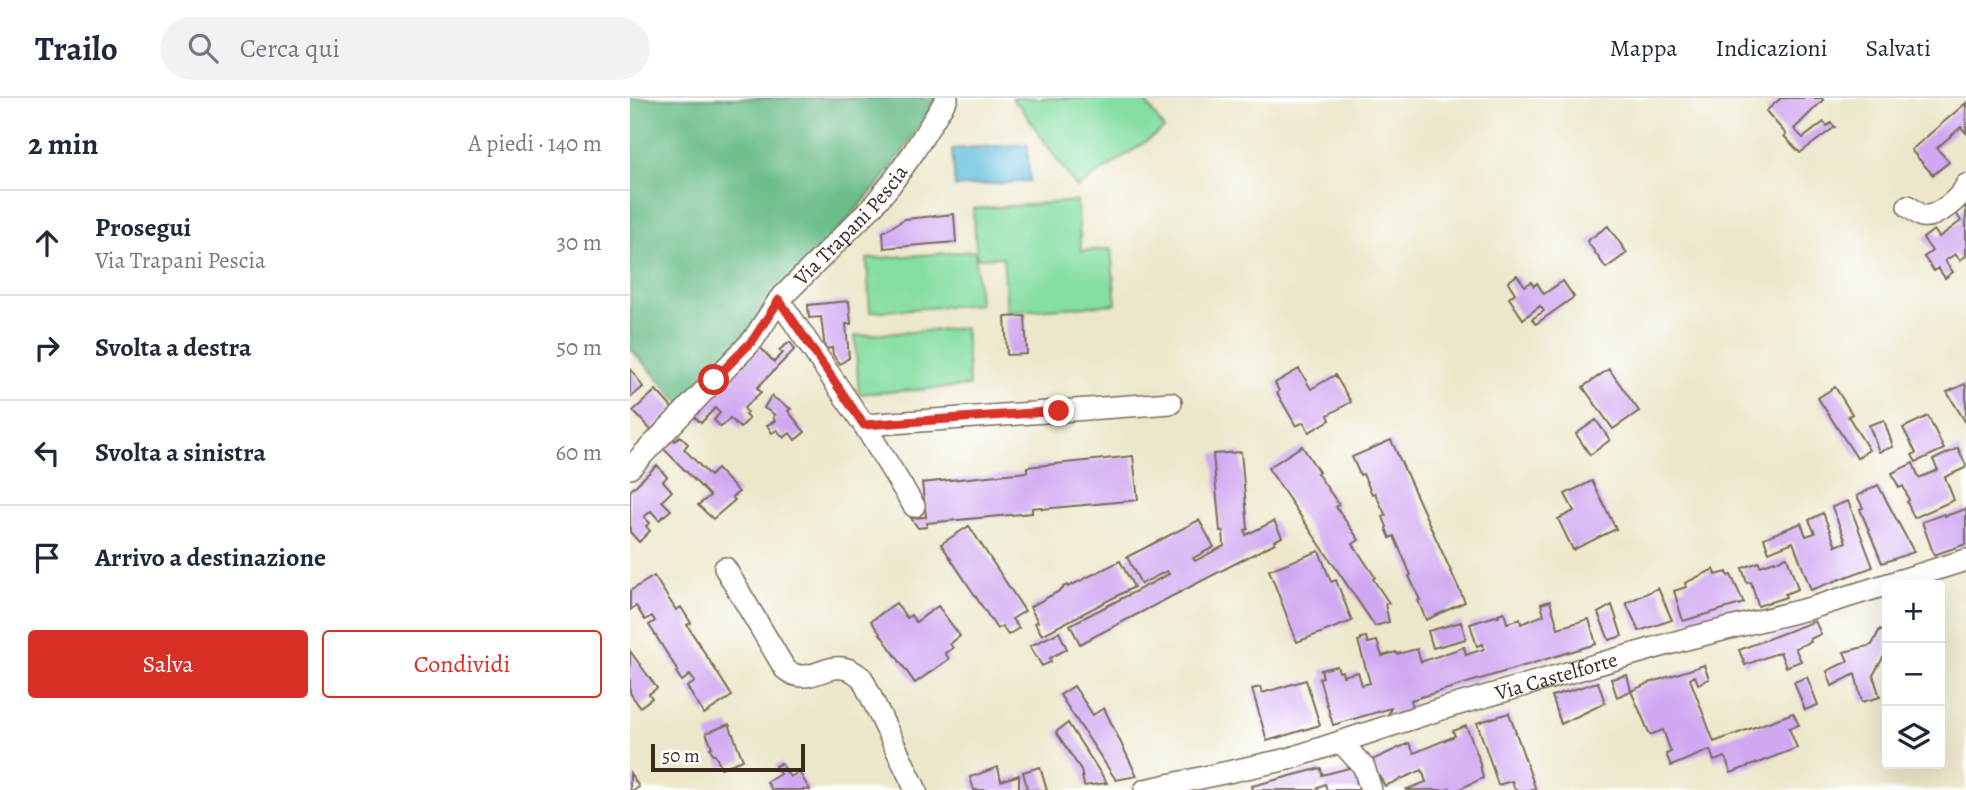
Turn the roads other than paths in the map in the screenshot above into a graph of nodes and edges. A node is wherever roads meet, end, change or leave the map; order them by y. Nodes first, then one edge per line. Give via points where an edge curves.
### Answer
1 (947, 98) edge
2 (1966, 185) edge
3 (1908, 206) dead end
4 (779, 300) junction
5 (1171, 403) dead end
6 (864, 425) junction
7 (630, 468) edge
8 (914, 506) dead end
9 (1966, 560) edge
10 (724, 568) dead end
11 (1341, 742) junction
12 (916, 790) edge
13 (1145, 790) edge
14 (1371, 790) edge

1 - 4 street, Via Trapani Pescia via 872,207
2 - 3 street via 1946,208 1927,216
4 - 6 street
4 - 7 street, Via Trapani Pescia via 753,340
5 - 6 street
6 - 8 street
9 - 11 street, Via Castelforte via 1811,608 1438,710
10 - 12 street via 791,674 798,677 841,668 862,678
11 - 13 street, Via Castelforte
11 - 14 street via 1364,767

